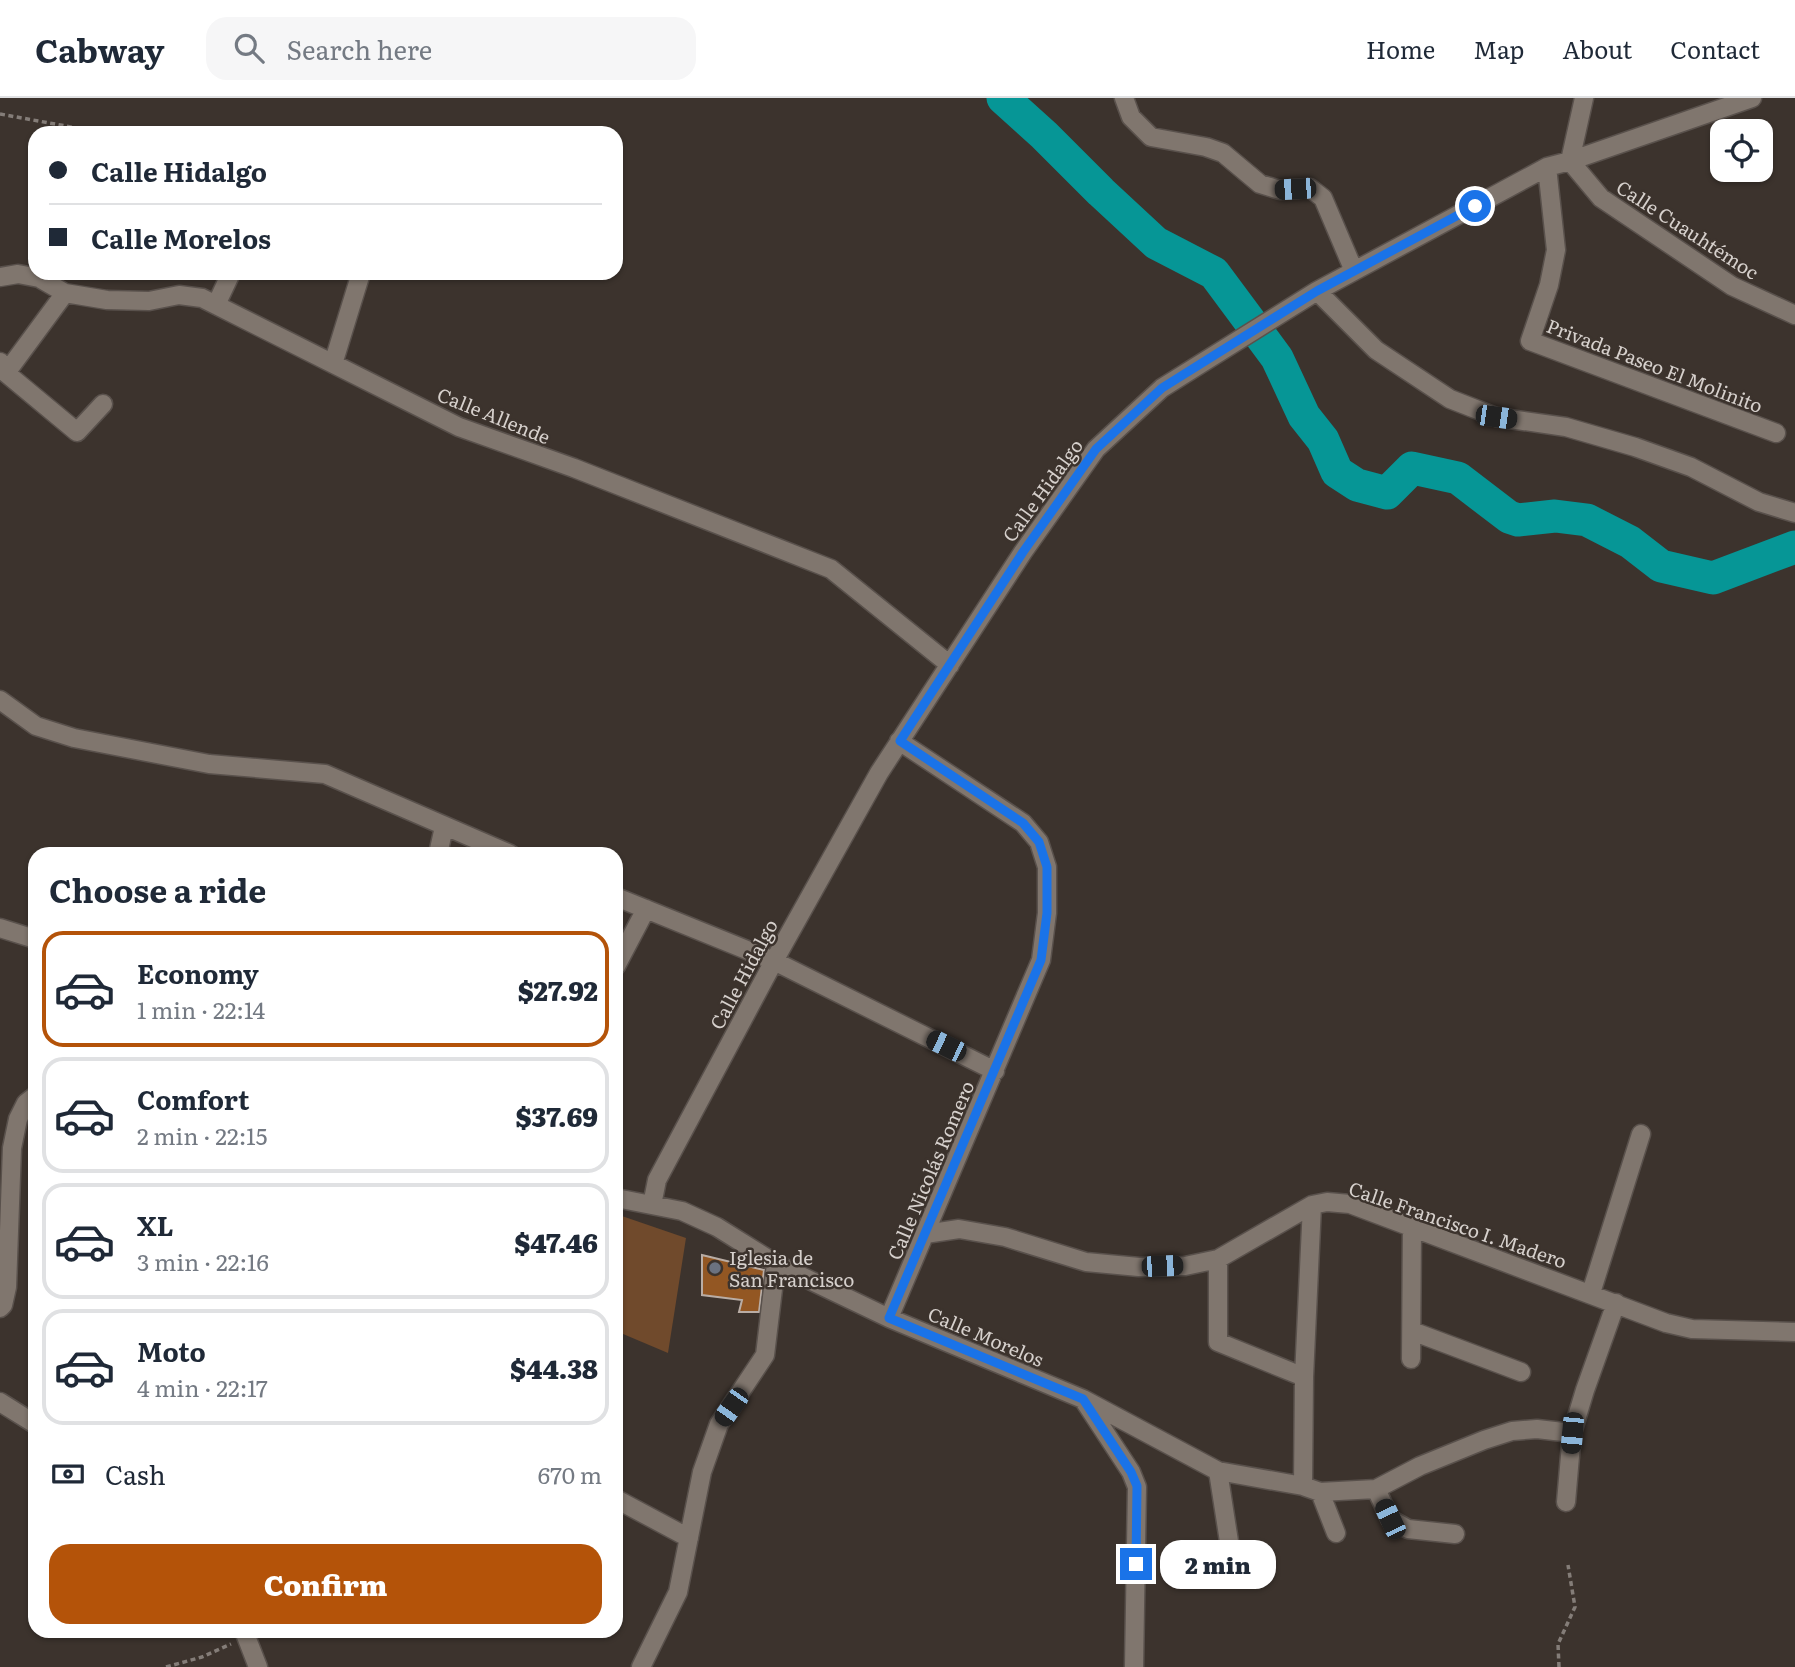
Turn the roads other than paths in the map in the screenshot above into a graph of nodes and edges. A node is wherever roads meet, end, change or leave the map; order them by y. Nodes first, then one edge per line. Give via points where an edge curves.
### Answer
1 (1124, 98) edge
2 (1584, 98) edge
3 (1752, 98) edge
4 (1570, 161) junction
5 (1547, 167) junction
6 (1354, 271) junction
7 (28, 276) edge
8 (0, 277) edge
9 (42, 280) edge
10 (228, 280) edge
11 (359, 280) edge
12 (65, 293) junction
13 (1315, 293) junction
14 (216, 304) junction
15 (1795, 315) edge
16 (333, 364) junction
17 (3, 368) edge
18 (103, 404) dead end
19 (1776, 433) dead end
20 (1795, 513) edge
21 (950, 664) junction
22 (0, 700) edge
23 (900, 741) junction
24 (444, 827) junction
25 (440, 847) edge
26 (493, 847) edge
27 (623, 900) edge
28 (646, 909) junction
29 (0, 928) edge
30 (28, 937) edge
31 (623, 953) edge
32 (774, 961) junction
33 (995, 1071) junction
34 (28, 1101) edge
35 (1641, 1134) dead end
36 (623, 1199) edge
37 (652, 1205) junction
38 (1312, 1205) junction
39 (1412, 1226) junction
40 (925, 1234) junction
41 (1218, 1259) junction
42 (776, 1264) junction
43 (1591, 1293) junction
44 (1616, 1303) junction
45 (0, 1308) edge
46 (889, 1318) junction
47 (1412, 1331) junction
48 (1795, 1332) edge
49 (1411, 1359) dead end
50 (1521, 1372) dead end
51 (1304, 1377) junction
52 (1083, 1399) junction
53 (0, 1402) edge
54 (28, 1420) edge
55 (1572, 1433) junction
56 (1218, 1471) junction
57 (1311, 1489) junction
58 (1376, 1489) junction
59 (1566, 1502) dead end
60 (623, 1503) edge
61 (1336, 1533) dead end
62 (1455, 1534) dead end
63 (689, 1538) junction
64 (1230, 1548) dead end
65 (247, 1638) edge
66 (258, 1667) edge
67 (641, 1667) edge
68 (1134, 1667) edge

1 - 6 street via 1131,117 1151,137 1223,153 1260,184 1280,190 1310,188 1323,198
2 - 4 street
3 - 4 street, Calle Hidalgo
4 - 5 street, Calle Hidalgo
4 - 15 street, Calle Cuauhtémoc via 1601,198 1732,286
5 - 6 street, Calle Hidalgo
5 - 19 street, Privada Paseo El Molinito via 1556,250 1530,341
6 - 13 street, Calle Hidalgo
7 - 8 street, Calle Allende
9 - 12 street, Calle Allende
10 - 14 street
11 - 16 street
12 - 14 street, Calle Allende via 135,301 179,295
12 - 17 street
13 - 20 street via 1376,350 1450,399 1496,417 1566,427 1635,447 1692,467 1759,502
13 - 21 street, Calle Hidalgo via 1162,388 1096,449
14 - 16 street, Calle Allende
16 - 21 street, Calle Allende via 459,427 831,569
17 - 18 street via 77,432
21 - 23 street, Calle Hidalgo
22 - 24 street via 36,726 74,738 209,764 325,774
23 - 32 street, Calle Hidalgo
23 - 33 street, Calle Nicolás Romero via 1023,823 1039,842 1047,867 1041,960
24 - 25 street
24 - 26 street
27 - 28 street
28 - 31 street
28 - 32 street
29 - 30 street
32 - 33 street
32 - 37 street, Calle Hidalgo via 657,1180
33 - 40 street, Calle Nicolás Romero
34 - 45 street via 18,1119 12,1148 7,1287
35 - 43 street
36 - 37 street, Calle Morelos
37 - 42 street, Calle Morelos via 682,1211 718,1227
38 - 39 street, Calle Francisco I. Madero via 1350,1204
38 - 41 street, Calle Francisco I. Madero
38 - 51 street
39 - 43 street, Calle Francisco I. Madero
39 - 47 street
40 - 41 street, Calle Francisco I. Madero via 959,1228 1086,1262 1139,1268
40 - 46 street, Calle Nicolás Romero
41 - 51 street via 1218,1342
42 - 46 street, Calle Morelos
42 - 63 street via 765,1355 719,1424 702,1472
43 - 44 street, Calle Francisco I. Madero
44 - 48 street, Calle Francisco I. Madero via 1692,1329
44 - 55 street
46 - 52 street, Calle Morelos
47 - 49 street
47 - 50 street
51 - 57 street
52 - 56 street, Calle Morelos
52 - 68 street via 1137,1486
53 - 54 street
55 - 58 street via 1512,1431 1420,1466
55 - 59 street
56 - 57 street, Calle Morelos
56 - 64 street
57 - 58 street, Calle Morelos
57 - 61 street
58 - 62 street via 1390,1519 1408,1529
60 - 63 street
63 - 67 street via 678,1592
65 - 66 street

